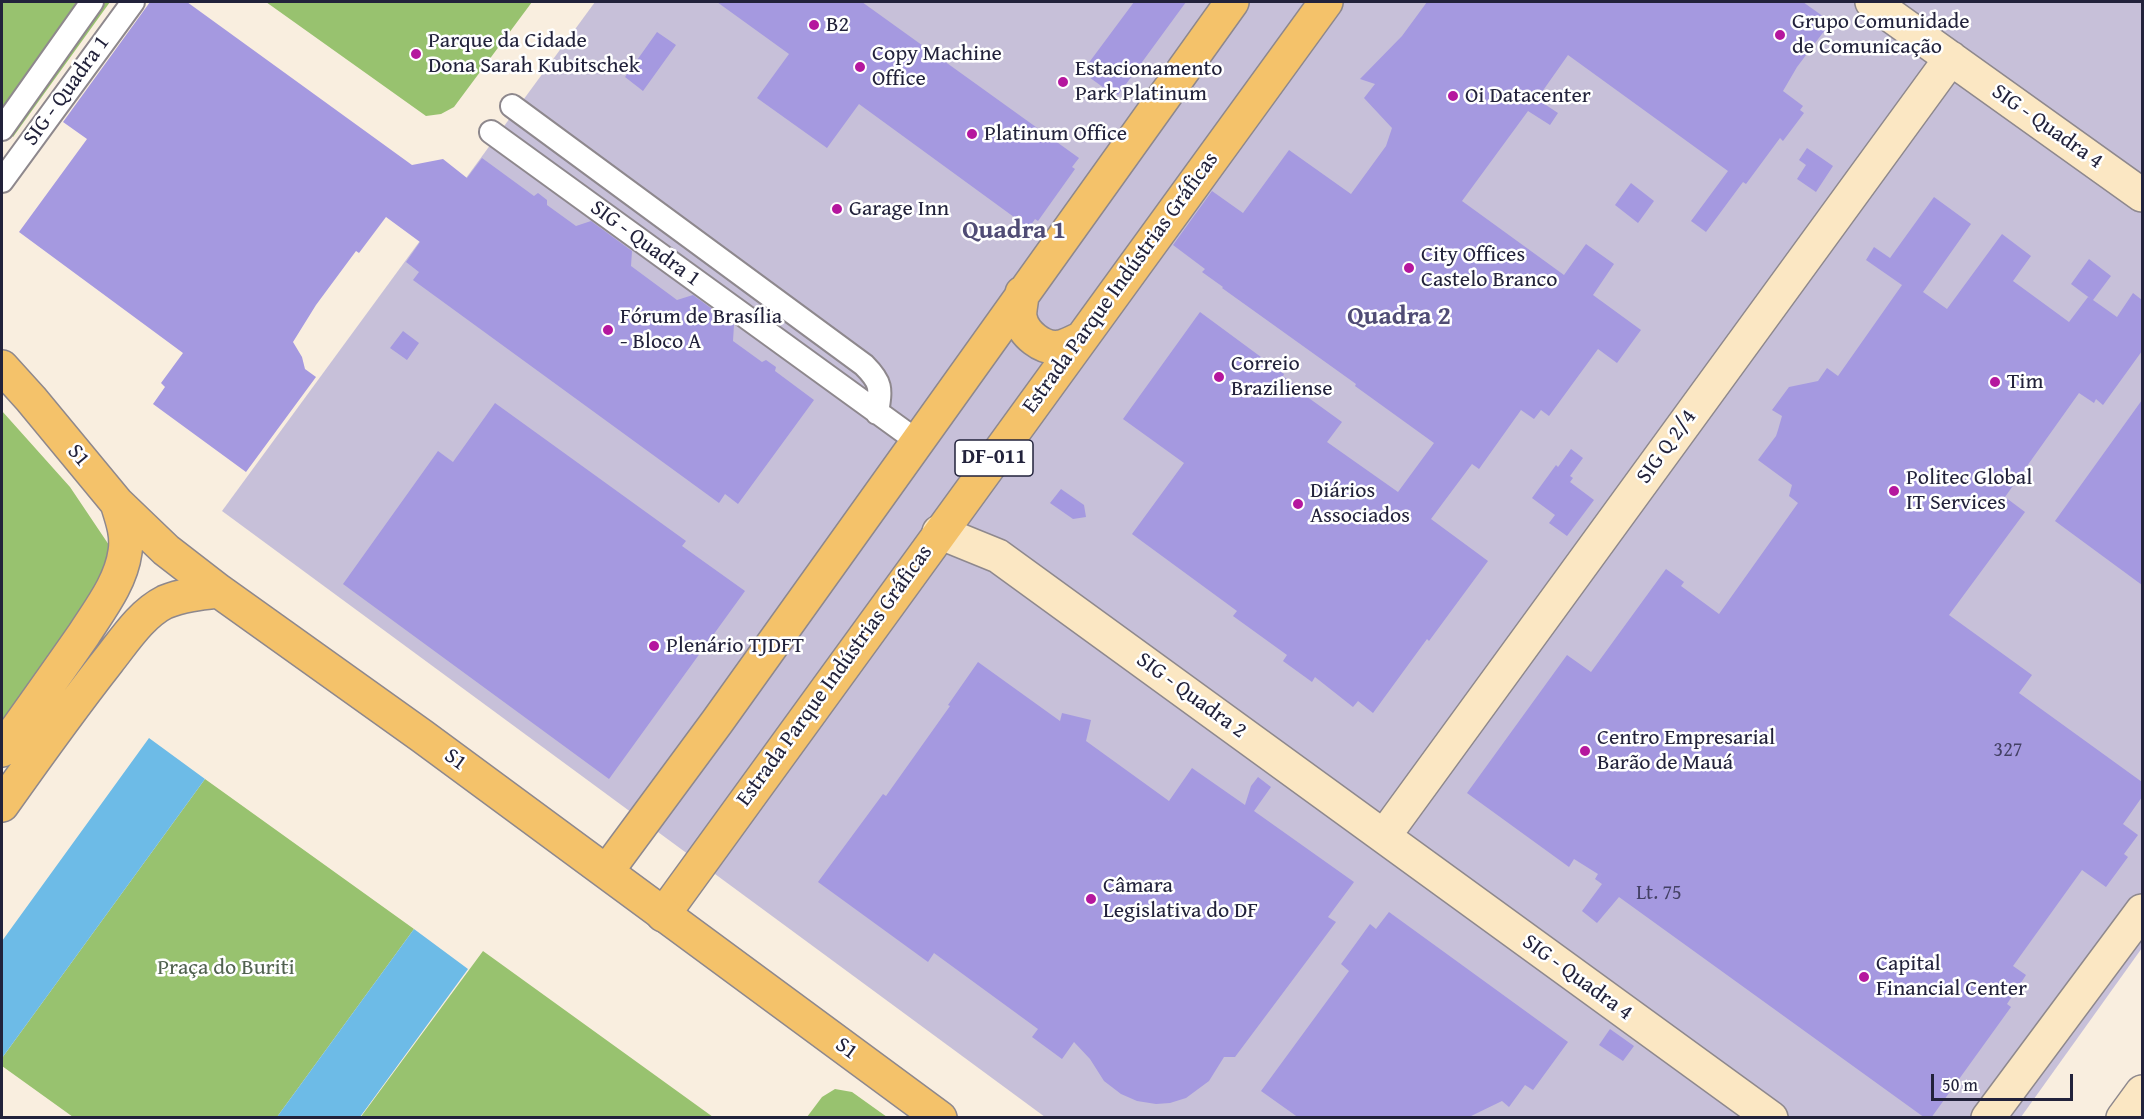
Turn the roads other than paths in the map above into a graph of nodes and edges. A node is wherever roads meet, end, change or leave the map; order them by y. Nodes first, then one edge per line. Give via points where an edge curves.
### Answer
1 (92, 2) edge
2 (133, 2) edge
3 (1232, 2) edge
4 (1326, 2) edge
5 (1872, 2) edge
6 (1950, 58) junction
7 (512, 106) dead end
8 (2, 129) edge
9 (491, 132) dead end
10 (2, 181) edge
11 (2142, 195) edge
12 (1022, 293) junction
13 (1082, 338) junction
14 (2, 367) edge
15 (877, 412) junction
16 (916, 441) junction
17 (117, 503) junction
18 (960, 504) junction
19 (939, 532) junction
20 (998, 556) junction
21 (219, 591) junction
22 (2, 750) edge
23 (2, 805) edge
24 (1384, 836) junction
25 (607, 872) junction
26 (2142, 911) edge
27 (663, 915) junction
28 (2142, 1092) edge
29 (940, 1118) edge
30 (1771, 1118) edge
31 (1988, 1118) edge
32 (2123, 1118) edge

1 - 8 street, SIG - Quadra 1
2 - 10 street, SIG - Quadra 1
3 - 12 main road, DF-011
4 - 13 main road, Estrada Parque Indústrias Gráficas / DF-011
5 - 6 street
6 - 11 street, SIG - Quadra 4
6 - 24 street, SIG Q 2/4
7 - 15 street via 864,365 880,386
9 - 15 street, SIG - Quadra 1
12 - 13 main road via 1020,317 1033,338 1044,345 1059,347
12 - 16 main road, DF-011
13 - 18 main road, Estrada Parque Indústrias Gráficas / DF-011
14 - 17 main road, S1
15 - 16 street, SIG - Quadra 1
16 - 25 main road, DF-011
17 - 21 main road, S1 via 166,550
17 - 22 main road via 126,550 114,585
18 - 19 main road, Estrada Parque Indústrias Gráficas / DF-011
18 - 20 street, SIG - Quadra 2 via 972,526
19 - 20 street, SIG - Quadra 2
19 - 27 main road, Estrada Parque Indústrias Gráficas / DF-011
20 - 24 street, SIG - Quadra 2
21 - 23 main road via 186,595 150,612 87,687
21 - 25 main road, S1
24 - 30 street, SIG - Quadra 4
25 - 27 main road, S1
26 - 31 street
27 - 29 main road, S1
28 - 32 street

